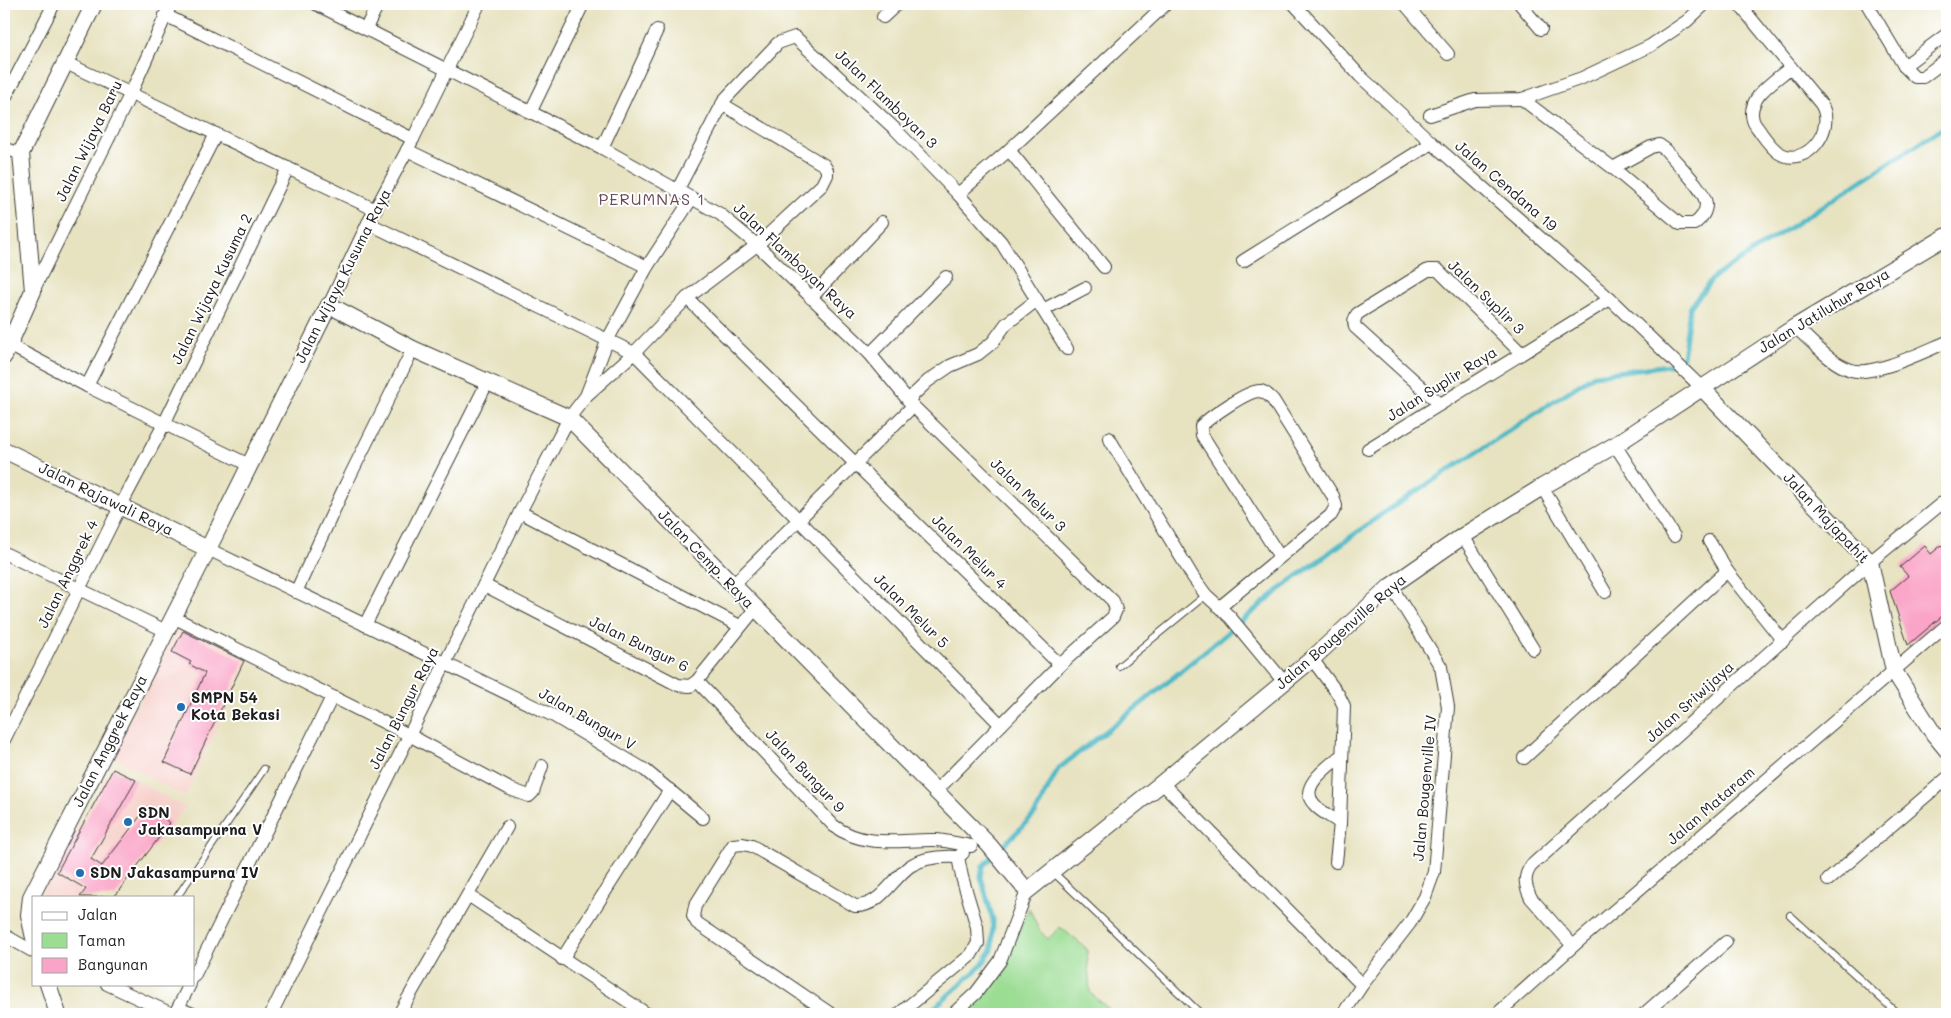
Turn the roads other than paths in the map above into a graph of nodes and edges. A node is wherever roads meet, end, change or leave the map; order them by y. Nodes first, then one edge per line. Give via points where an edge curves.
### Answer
1 (54, 4) edge
2 (94, 4) edge
3 (171, 4) edge
4 (316, 4) edge
5 (378, 4) edge
6 (479, 4) edge
7 (583, 4) edge
8 (896, 4) edge
9 (1166, 4) edge
10 (1294, 4) edge
11 (1404, 4) edge
12 (1520, 4) edge
13 (1705, 4) edge
14 (1739, 4) edge
15 (1867, 4) edge
16 (165, 16) junction
17 (882, 17) dead end
18 (366, 28) junction
19 (1542, 29) dead end
20 (657, 30) dead end
21 (1947, 34) edge
22 (1448, 54) dead end
23 (1947, 59) edge
24 (66, 63) junction
25 (1904, 66) junction
26 (1791, 67) junction
27 (447, 69) junction
28 (130, 95) junction
29 (1522, 99) junction
30 (4, 100) edge
31 (722, 104) junction
32 (530, 113) junction
33 (1430, 115) dead end
34 (216, 134) junction
35 (1432, 143) junction
36 (410, 144) junction
37 (602, 148) junction
38 (1010, 150) junction
39 (11, 151) edge
40 (288, 168) junction
41 (1613, 168) junction
42 (677, 191) junction
43 (958, 194) junction
44 (692, 198) junction
45 (376, 210) junction
46 (882, 222) dead end
47 (368, 223) junction
48 (1947, 236) edge
49 (757, 245) junction
50 (1243, 261) dead end
51 (647, 267) junction
52 (1104, 267) dead end
53 (946, 277) dead end
54 (1085, 288) dead end
55 (33, 291) junction
56 (687, 298) junction
57 (811, 298) junction
58 (1610, 299) junction
59 (329, 305) junction
60 (1040, 305) junction
61 (1795, 327) junction
62 (608, 339) junction
63 (1947, 342) edge
64 (412, 349) junction
65 (1067, 349) dead end
66 (6, 350) edge
67 (634, 352) junction
68 (870, 354) junction
69 (1521, 354) junction
70 (487, 383) junction
71 (87, 386) junction
72 (1702, 388) junction
73 (586, 396) junction
74 (911, 403) junction
75 (1440, 404) junction
76 (569, 418) junction
77 (164, 424) junction
78 (1109, 438) dead end
79 (1615, 445) junction
80 (1368, 449) dead end
81 (4, 450) edge
82 (855, 463) junction
83 (249, 465) junction
84 (1542, 487) junction
85 (1947, 499) edge
86 (120, 507) junction
87 (520, 512) junction
88 (798, 520) junction
89 (1463, 536) junction
90 (1674, 536) dead end
91 (1709, 541) dead end
92 (208, 549) junction
93 (5, 555) edge
94 (1280, 557) junction
95 (1870, 562) junction
96 (1727, 571) junction
97 (484, 585) junction
98 (733, 585) junction
99 (1391, 586) junction
100 (79, 589) junction
101 (296, 592) junction
102 (1605, 592) dead end
103 (1206, 595) junction
104 (1220, 608) junction
105 (755, 609) junction
106 (169, 624) junction
107 (365, 625) junction
108 (1947, 625) edge
109 (740, 626) junction
110 (1782, 641) junction
111 (1533, 649) dead end
112 (1312, 659) junction
113 (445, 664) junction
114 (1060, 665) junction
115 (1118, 666) dead end
116 (1894, 671) junction
117 (697, 681) junction
118 (1284, 682) junction
119 (332, 696) junction
120 (1001, 725) junction
121 (409, 735) junction
122 (4, 740) edge
123 (1947, 750) edge
124 (1342, 755) junction
125 (1524, 758) dead end
126 (542, 766) dead end
127 (264, 769) dead end
128 (1947, 778) edge
129 (1162, 783) junction
130 (670, 790) junction
131 (935, 792) junction
132 (703, 818) dead end
133 (1340, 823) junction
134 (507, 827) dead end
135 (980, 843) junction
136 (958, 857) junction
137 (1336, 862) dead end
138 (1052, 871) junction
139 (1828, 880) dead end
140 (1028, 891) junction
141 (468, 895) junction
142 (178, 896) edge
143 (1790, 914) dead end
144 (32, 929) edge
145 (4, 935) edge
146 (1726, 942) dead end
147 (1573, 946) junction
148 (32, 951) edge
149 (562, 959) junction
150 (195, 974) edge
151 (1362, 985) junction
152 (49, 986) edge
153 (115, 986) edge
154 (189, 986) edge
155 (175, 1012) edge
156 (58, 1014) edge
157 (193, 1014) edge
158 (271, 1014) edge
159 (399, 1014) edge
160 (647, 1014) edge
161 (831, 1014) edge
162 (899, 1014) edge
163 (953, 1014) edge
164 (1201, 1014) edge
165 (1343, 1014) edge
166 (1497, 1014) edge
167 (1644, 1014) edge
168 (1898, 1014) edge

1 - 30 street
2 - 24 street
3 - 16 street, Jalan Wijaya Baru
4 - 18 street, Jalan Flamboyan Raya
5 - 18 street
6 - 27 street, Jalan Wijaya Kusuma Raya
7 - 32 street
8 - 17 street
9 - 38 street
10 - 35 street, Jalan Cendana 19 via 1360,76
11 - 22 street
12 - 19 street
13 - 29 street via 1687,21 1650,46 1582,78
14 - 26 street
15 - 25 street
16 - 28 street, Jalan Wijaya Baru
16 - 36 street
18 - 27 street, Jalan Flamboyan Raya
20 - 37 street
21 - 25 street
23 - 25 street via 1919,78
24 - 28 street
24 - 39 street
26 - 26 street via 1821,104 1826,119 1823,136 1817,144 1796,156 1779,153 1753,122 1752,115 1761,93
27 - 32 street, Jalan Flamboyan Raya
27 - 36 street, Jalan Wijaya Kusuma Raya
28 - 34 street
28 - 55 street, Jalan Wijaya Baru
29 - 33 street via 1475,100
29 - 41 street
31 - 42 street, Jalan Flamboyan 3
31 - 43 street, Jalan Flamboyan 3 via 778,43 795,37 888,122
31 - 49 street via 824,165 827,170 822,185
32 - 37 street, Jalan Flamboyan Raya
34 - 40 street
34 - 71 street
35 - 50 street
35 - 58 street, Jalan Cendana 19
36 - 45 street, Jalan Wijaya Kusuma Raya
36 - 51 street
37 - 42 street, Jalan Flamboyan Raya
38 - 43 street
38 - 52 street
39 - 55 street
40 - 45 street
40 - 77 street, Jalan Wijaya Kusuma 2
41 - 41 street via 1680,224 1694,224 1703,215 1706,206 1702,193 1659,145
42 - 44 street, Jalan Flamboyan Raya
43 - 60 street, Jalan Flamboyan 3 via 1001,242
44 - 49 street, Jalan Flamboyan Raya via 720,214
44 - 51 street
45 - 47 street, Jalan Wijaya Kusuma Raya
46 - 57 street
47 - 59 street, Jalan Wijaya Kusuma Raya
47 - 62 street, Jalan Melur 5
48 - 61 street, Jalan Jatiluhur Raya
49 - 56 street
49 - 57 street, Jalan Flamboyan Raya
51 - 62 street
53 - 68 street
54 - 60 street
55 - 66 street
56 - 67 street
56 - 82 street, Jalan Melur 4
57 - 68 street, Jalan Flamboyan Raya
58 - 69 street, Jalan Suplir Raya
58 - 72 street, Jalan Cendana 19
59 - 64 street, Jalan Cemp. Raya
59 - 83 street, Jalan Wijaya Kusuma Raya
60 - 65 street, Jalan Flamboyan 3
60 - 74 street via 1006,324 993,342 978,354 950,366 928,381
61 - 63 street via 1828,357 1852,370 1891,365
61 - 72 street, Jalan Jatiluhur Raya
62 - 67 street, Jalan Melur 5
62 - 73 street
64 - 70 street, Jalan Cemp. Raya
64 - 101 street
66 - 71 street
67 - 73 street
67 - 88 street, Jalan Melur 5
68 - 74 street, Jalan Flamboyan Raya
69 - 75 street, Jalan Suplir Raya
69 - 75 street, Jalan Suplir 3 via 1438,270 1428,270 1357,314 1355,327
70 - 76 street, Jalan Cemp. Raya
70 - 107 street
71 - 77 street
72 - 79 street, Jalan Bougenville Raya
72 - 95 street, Jalan Majapahit
73 - 76 street, Jalan Bungur Raya
74 - 82 street
74 - 114 street, Jalan Melur 3 via 1114,601 1116,610 1113,617
75 - 80 street, Jalan Suplir Raya
76 - 87 street, Jalan Bungur Raya
76 - 98 street, Jalan Cemp. Raya
77 - 83 street
77 - 86 street, Jalan Anggrek 4
78 - 103 street
79 - 84 street, Jalan Bougenville Raya
79 - 90 street
81 - 86 street, Jalan Rajawali Raya
82 - 88 street
82 - 114 street, Jalan Melur 4
83 - 92 street, Jalan Wijaya Kusuma Raya
84 - 89 street, Jalan Bougenville Raya
84 - 102 street
85 - 95 street, Jalan Sriwijaya
86 - 92 street, Jalan Rajawali Raya
86 - 100 street, Jalan Anggrek 4
87 - 97 street, Jalan Bungur Raya
87 - 109 street
88 - 98 street
88 - 120 street, Jalan Melur 5
89 - 99 street, Jalan Bougenville Raya
89 - 111 street
91 - 96 street
92 - 101 street, Jalan Bungur V
92 - 106 street, Jalan Anggrek Raya
93 - 100 street
94 - 94 street via 1202,435 1201,426 1207,420 1244,396 1258,391 1267,393 1273,400 1333,496 1336,506 1332,515
94 - 104 street
95 - 110 street, Jalan Sriwijaya
95 - 116 street, Jalan Majapahit
96 - 110 street
96 - 125 street
97 - 113 street, Jalan Bungur Raya
97 - 117 street, Jalan Bungur 6 via 678,685 690,686
98 - 105 street, Jalan Cemp. Raya
99 - 112 street, Jalan Bougenville Raya
99 - 151 street, Jalan Bougenville IV via 1441,666 1448,707 1434,872 1410,924
100 - 106 street
100 - 122 street, Jalan Anggrek 4
101 - 107 street, Jalan Bungur V
103 - 104 street
103 - 115 lane
104 - 118 street
105 - 109 street, Jalan Bungur 6
105 - 131 street, Jalan Cemp. Raya
106 - 119 street
106 - 144 street, Jalan Anggrek Raya via 31,897 29,915
107 - 113 street, Jalan Bungur V
108 - 116 street, Jalan Mataram
109 - 117 street, Jalan Bungur 6
110 - 147 street, Jalan Sriwijaya via 1526,873 1526,890 1531,898
112 - 118 street, Jalan Bougenville Raya
112 - 124 street via 1344,706
113 - 121 street, Jalan Bungur Raya
113 - 130 street, Jalan Bungur V via 554,716 644,770
114 - 120 street
116 - 123 street, Jalan Majapahit
116 - 147 street, Jalan Mataram
117 - 135 street, Jalan Bungur 9 via 834,826 847,835 873,841
118 - 129 street, Jalan Bougenville Raya
119 - 121 street
119 - 150 street
120 - 131 street
121 - 126 street via 529,796
121 - 158 street, Jalan Bungur Raya
124 - 133 street
124 - 133 street via 1315,777 1310,796 1313,804
127 - 142 lane
128 - 139 street
129 - 138 street, Jalan Bougenville Raya
129 - 151 street
130 - 132 street, Jalan Bungur V
130 - 149 street
131 - 135 street, Jalan Cemp. Raya
133 - 137 street
134 - 141 street
135 - 136 street
135 - 140 street, Jalan Cemp. Raya via 1006,863
136 - 161 street via 926,858 910,866 873,902 855,906 752,846 732,845 695,906 693,916 697,923
136 - 162 street via 977,927 978,943 971,954
138 - 140 street, Jalan Bougenville Raya
138 - 164 lane
140 - 163 street via 1000,961 976,993
141 - 149 street
141 - 159 street
143 - 168 lane
145 - 148 street
146 - 167 street
147 - 166 street, Jalan Mataram
149 - 160 street
151 - 165 street, Jalan Bougenville IV
152 - 156 street
153 - 155 street
154 - 155 street
155 - 157 street

